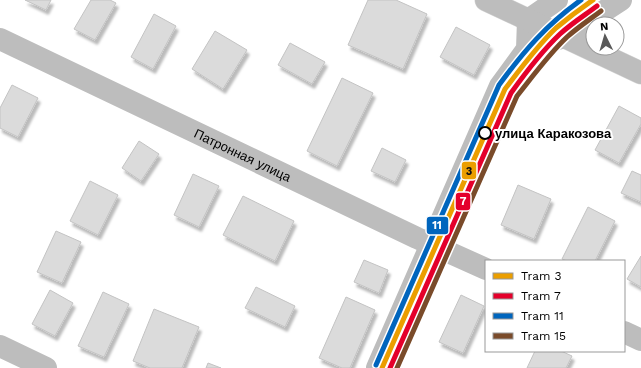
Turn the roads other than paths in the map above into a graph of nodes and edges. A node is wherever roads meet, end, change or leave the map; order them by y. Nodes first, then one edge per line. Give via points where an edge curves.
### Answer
1 (486, 0) edge
2 (557, 0) edge
3 (622, 0) edge
4 (528, 20) junction
5 (564, 37) junction
6 (0, 39) edge
7 (527, 49) junction
8 (641, 73) edge
9 (431, 244) junction
10 (485, 269) edge
11 (625, 332) edge
12 (641, 340) edge
13 (0, 346) edge
14 (46, 368) edge
15 (377, 368) edge

1 - 4 street
2 - 4 street
3 - 5 street
4 - 5 street
4 - 7 street
5 - 7 street
5 - 8 street
6 - 9 street, Патронная улица
7 - 9 street via 500,86
9 - 10 street, Патронная улица
9 - 15 street
11 - 12 street
13 - 14 street

